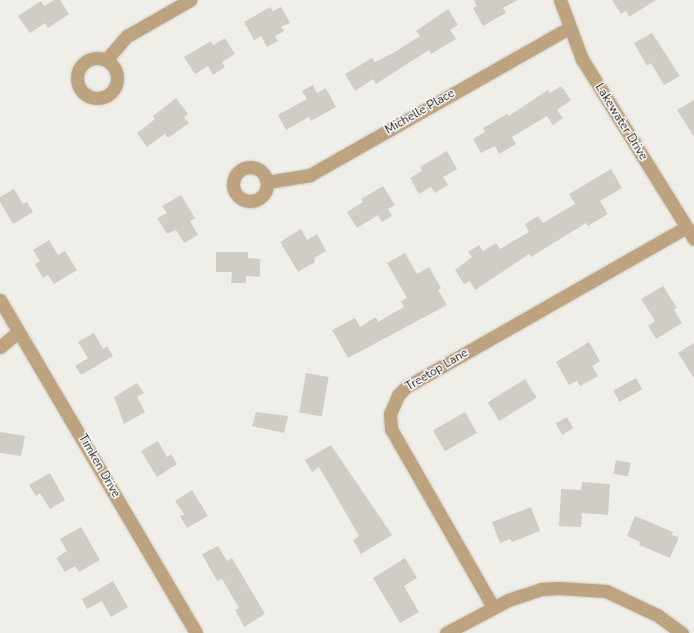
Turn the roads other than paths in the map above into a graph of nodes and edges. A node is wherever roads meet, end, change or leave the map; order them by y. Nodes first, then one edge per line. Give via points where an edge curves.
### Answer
1 (190, 0) edge
2 (560, 0) edge
3 (569, 28) junction
4 (106, 60) dead end
5 (267, 182) dead end
6 (686, 227) junction
7 (694, 239) edge
8 (0, 300) edge
9 (18, 332) junction
10 (0, 347) edge
11 (493, 607) junction
12 (196, 633) edge
13 (446, 633) edge
14 (682, 633) edge

1 - 4 street via 127,36
2 - 3 street, Lakewater Drive
3 - 5 street, Michelle Place via 310,176
3 - 6 street, Lakewater Drive via 582,59
6 - 7 street, Lakewater Drive
6 - 11 street, Treetop Lane via 406,387 398,395 390,414 391,429
8 - 9 street, Timken Drive
9 - 10 street
9 - 12 street, Timken Drive
11 - 13 street
11 - 14 street via 540,589 594,589 606,591 637,604

